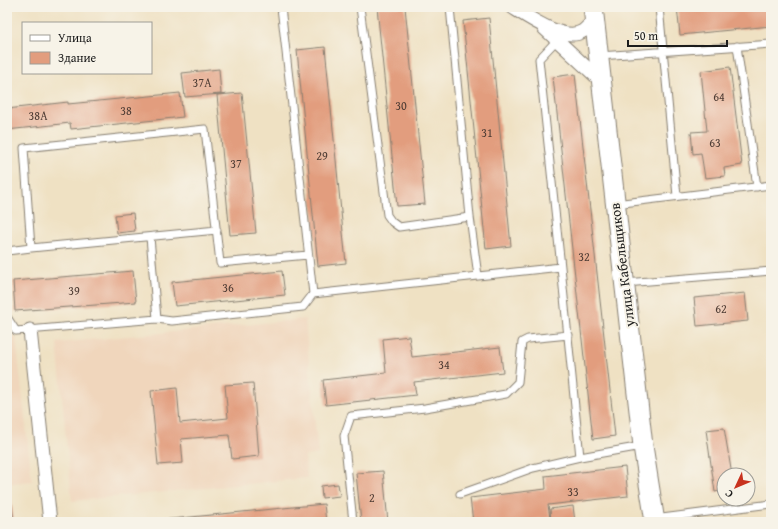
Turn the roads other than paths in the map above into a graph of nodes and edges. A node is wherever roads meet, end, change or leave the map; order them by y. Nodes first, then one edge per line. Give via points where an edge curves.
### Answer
1 (281, 7) edge
2 (360, 7) edge
3 (450, 7) edge
4 (512, 7) edge
5 (659, 7) edge
6 (593, 13) edge
7 (540, 24) junction
8 (556, 40) junction
9 (771, 44) edge
10 (737, 46) junction
11 (663, 51) junction
12 (597, 56) junction
13 (600, 80) junction
14 (771, 185) edge
15 (757, 187) junction
16 (678, 196) junction
17 (615, 204) junction
18 (470, 217) junction
19 (217, 230) junction
20 (150, 237) junction
21 (31, 248) junction
22 (7, 251) edge
23 (308, 255) junction
24 (561, 268) junction
25 (771, 271) edge
26 (478, 276) junction
27 (625, 283) junction
28 (313, 294) junction
29 (7, 317) edge
30 (156, 319) junction
31 (30, 330) junction
32 (569, 335) junction
33 (643, 446) junction
34 (580, 457) junction
35 (460, 494) dead end
36 (771, 504) edge
37 (654, 520) edge
38 (50, 522) edge
39 (353, 522) edge

1 - 23 lane
2 - 18 lane via 387,214 399,227
3 - 18 lane
4 - 7 street
5 - 11 lane
6 - 7 street via 582,32 559,32
6 - 12 street, улица Кабельщиков
7 - 8 street
8 - 13 street
8 - 24 lane via 539,60
9 - 10 lane
10 - 11 lane
10 - 15 lane
11 - 12 lane
11 - 16 lane
12 - 13 street, улица Кабельщиков
13 - 17 street, улица Кабельщиков
14 - 15 lane
15 - 16 lane
16 - 17 lane
17 - 27 street, улица Кабельщиков
18 - 26 lane
19 - 20 lane
19 - 21 lane via 206,129 24,148
19 - 23 lane via 220,263
20 - 21 lane
20 - 30 lane
21 - 22 lane
23 - 28 lane
24 - 26 lane
24 - 32 lane
25 - 27 lane
26 - 28 lane
27 - 33 street, улица Кабельщиков
28 - 30 lane via 303,307 172,321
29 - 31 lane via 16,331
30 - 31 lane
31 - 38 street
32 - 34 lane
32 - 39 lane via 528,339 522,342 518,382 506,394 425,408 351,416 344,436
33 - 34 lane
33 - 37 street, улица Кабельщиков
34 - 35 lane via 533,468
36 - 37 lane

